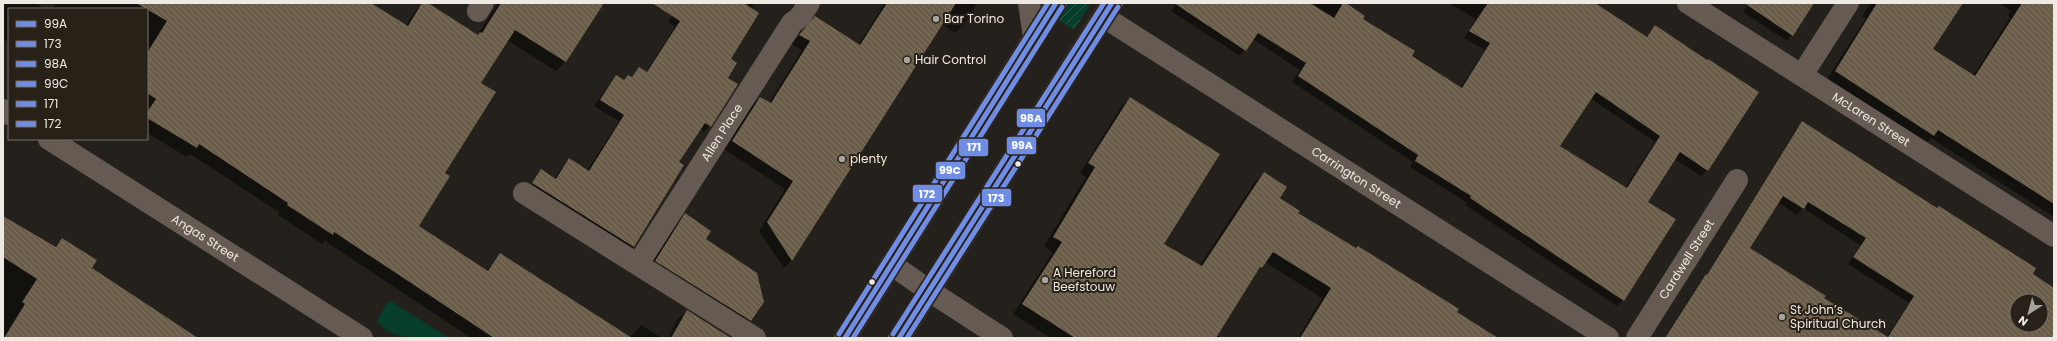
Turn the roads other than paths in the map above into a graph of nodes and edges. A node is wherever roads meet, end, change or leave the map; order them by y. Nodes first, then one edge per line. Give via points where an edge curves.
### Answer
1 (809, 3) edge
2 (1029, 3) edge
3 (1056, 3) edge
4 (1688, 3) edge
5 (1848, 3) edge
6 (1108, 10) edge
7 (1034, 38) junction
8 (1802, 75) junction
9 (51, 140) edge
10 (1737, 180) dead end
11 (524, 193) dead end
12 (2054, 236) edge
13 (638, 264) junction
14 (892, 264) junction
15 (928, 290) junction
16 (362, 338) edge
17 (755, 338) edge
18 (844, 338) edge
19 (899, 338) edge
20 (1002, 338) edge
21 (1608, 338) edge
22 (1637, 338) edge

1 - 13 street, Allen Place via 800,17 792,23
2 - 7 street
3 - 7 main road
4 - 8 street, McLaren Street
5 - 8 street
6 - 15 main road
6 - 21 street, Carrington Street
7 - 14 main road
8 - 12 street, McLaren Street
9 - 16 street, Angas Street
10 - 22 street, Cardwell Street
11 - 13 street
13 - 17 street
14 - 15 street
14 - 18 main road
15 - 19 main road
15 - 20 street

